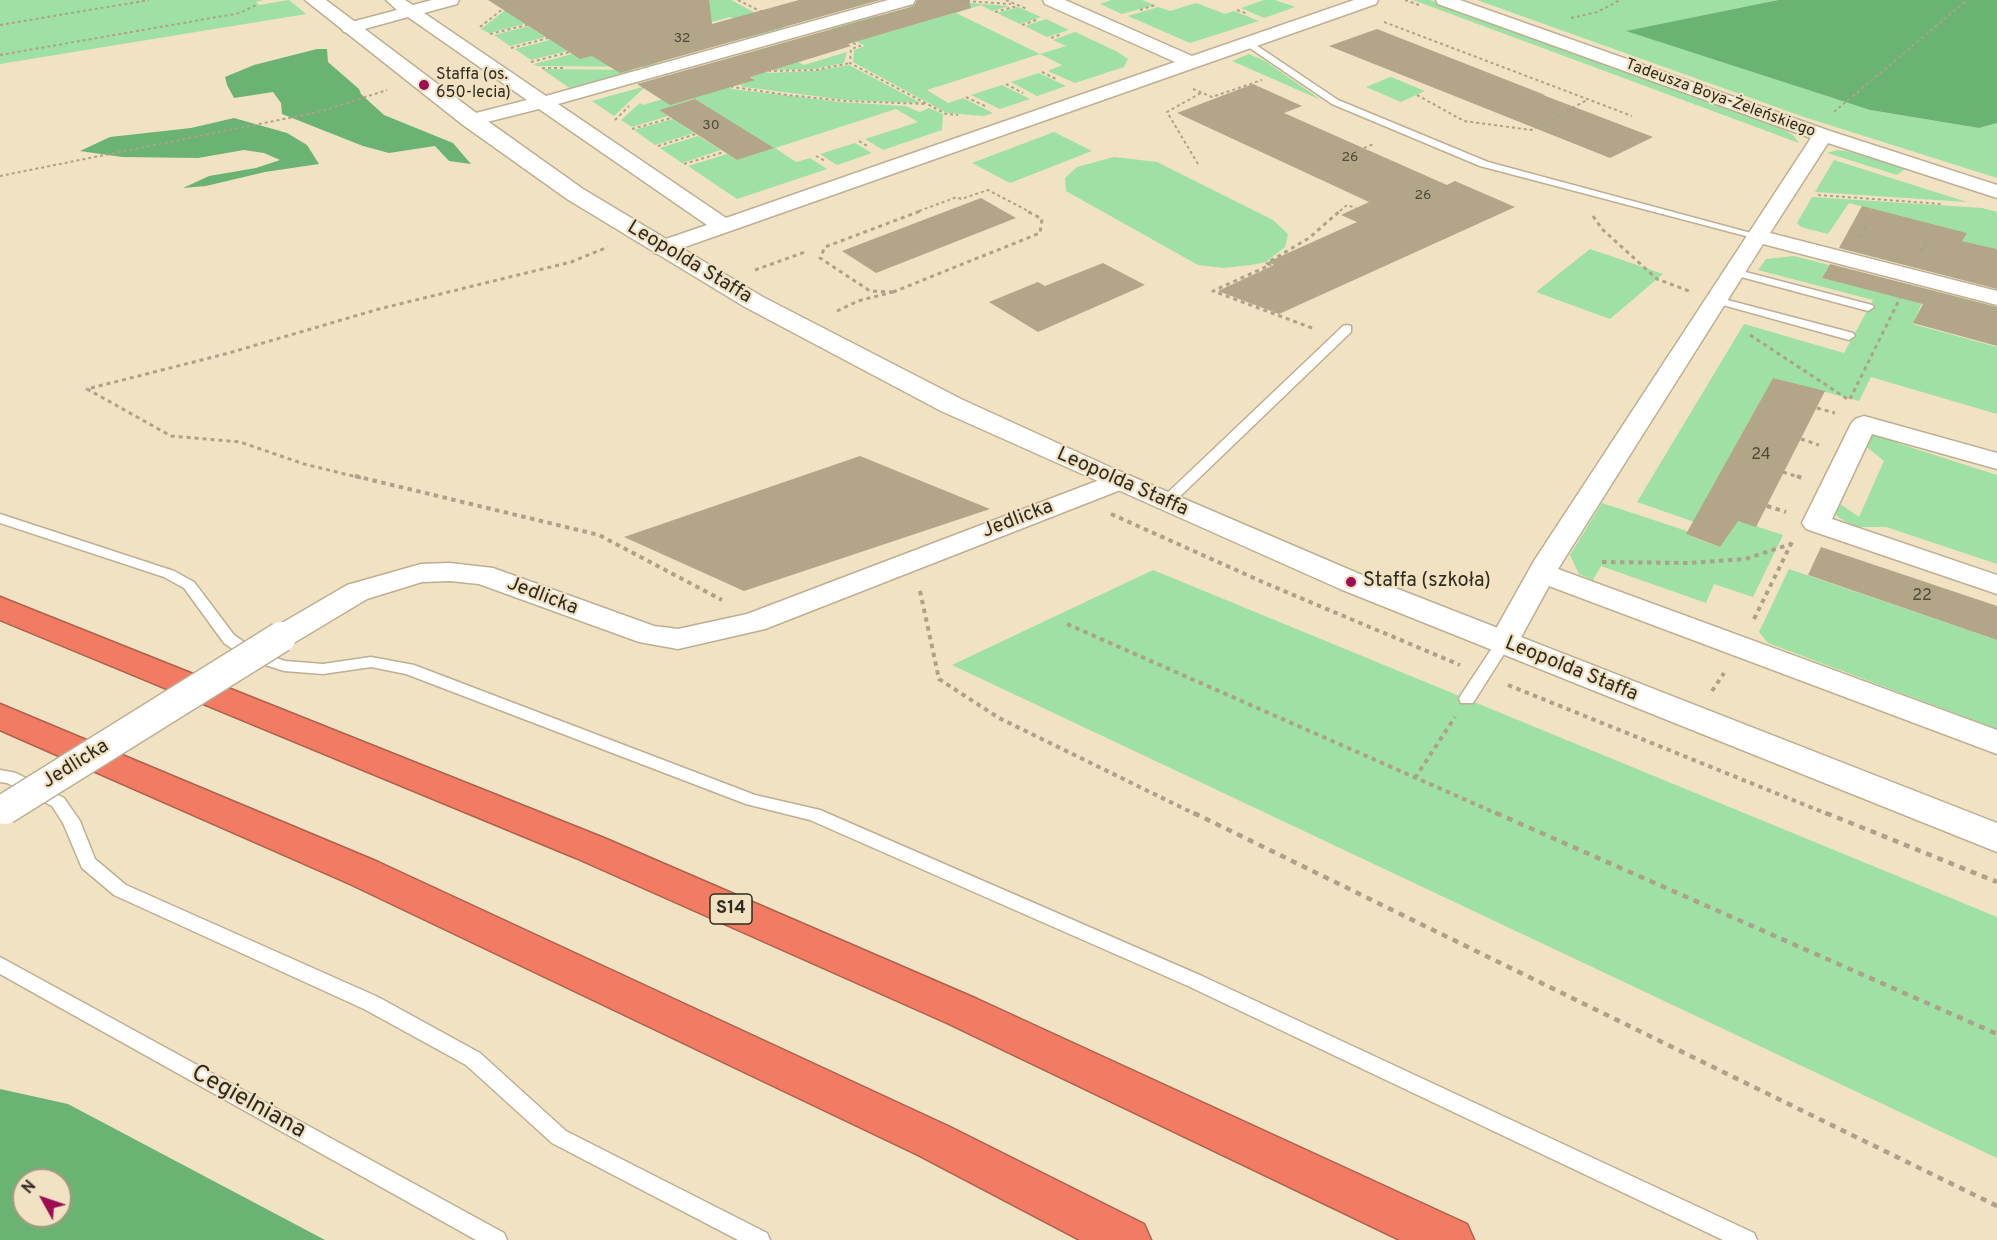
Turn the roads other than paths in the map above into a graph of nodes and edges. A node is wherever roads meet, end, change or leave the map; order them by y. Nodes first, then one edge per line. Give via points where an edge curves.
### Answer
1 (314, 0) edge
2 (451, 0) edge
3 (907, 0) edge
4 (1051, 0) edge
5 (1370, 0) edge
6 (1444, 0) edge
7 (402, 5) edge
8 (350, 28) junction
9 (1246, 42) junction
10 (1189, 62) junction
11 (543, 102) junction
12 (471, 120) junction
13 (1823, 135) junction
14 (1997, 192) edge
15 (721, 225) junction
16 (1757, 236) junction
17 (651, 242) junction
18 (1734, 272) junction
19 (1997, 298) edge
20 (1713, 299) junction
21 (1868, 307) dead end
22 (1347, 329) dead end
23 (1849, 336) dead end
24 (1997, 461) edge
25 (1118, 481) junction
26 (1166, 502) junction
27 (0, 518) edge
28 (1544, 567) junction
29 (1997, 585) edge
30 (0, 608) edge
31 (1503, 643) junction
32 (1467, 699) road end
33 (0, 716) edge
34 (1997, 742) edge
35 (0, 776) edge
36 (2, 811) edge
37 (1997, 838) edge
38 (0, 965) edge
39 (496, 1240) edge
40 (759, 1240) edge
41 (1127, 1240) edge
42 (1450, 1240) edge
43 (1746, 1240) edge

1 - 8 street, Leopolda Staffa
2 - 7 street
3 - 11 street
4 - 10 street
5 - 9 street
6 - 13 street, Tadeusza Boya-Żeleńskiego
7 - 8 street
7 - 11 street
8 - 12 street, Leopolda Staffa
9 - 10 street
9 - 16 lane via 1335,102 1484,164
10 - 15 street
11 - 12 street
11 - 15 street
12 - 17 street, Leopolda Staffa
13 - 14 street, Tadeusza Boya-Żeleńskiego
13 - 16 street
15 - 17 street
16 - 18 street
16 - 19 street
17 - 25 street, Leopolda Staffa via 884,371
18 - 20 street
18 - 21 lane
20 - 23 lane
20 - 28 street
22 - 26 lane
24 - 29 street via 1864,424 1816,523
25 - 26 street, Leopolda Staffa
25 - 36 street, Jedlicka, bridge via 754,622 678,639 650,635 483,575 421,573 357,592
26 - 31 street, Leopolda Staffa
27 - 43 lane via 169,574 189,585 229,639 252,655 284,666 322,669 371,662 409,669 752,800 814,815 1196,981
28 - 31 street
28 - 34 street
30 - 42 highway, S14 via 590,848 962,1011
31 - 32 lane
31 - 37 street, Leopolda Staffa
33 - 41 highway via 364,873 934,1141
35 - 40 lane via 10,777 58,802 71,821 88,863 120,890 371,1003 463,1053 559,1137
38 - 39 lane, Cegielniana

